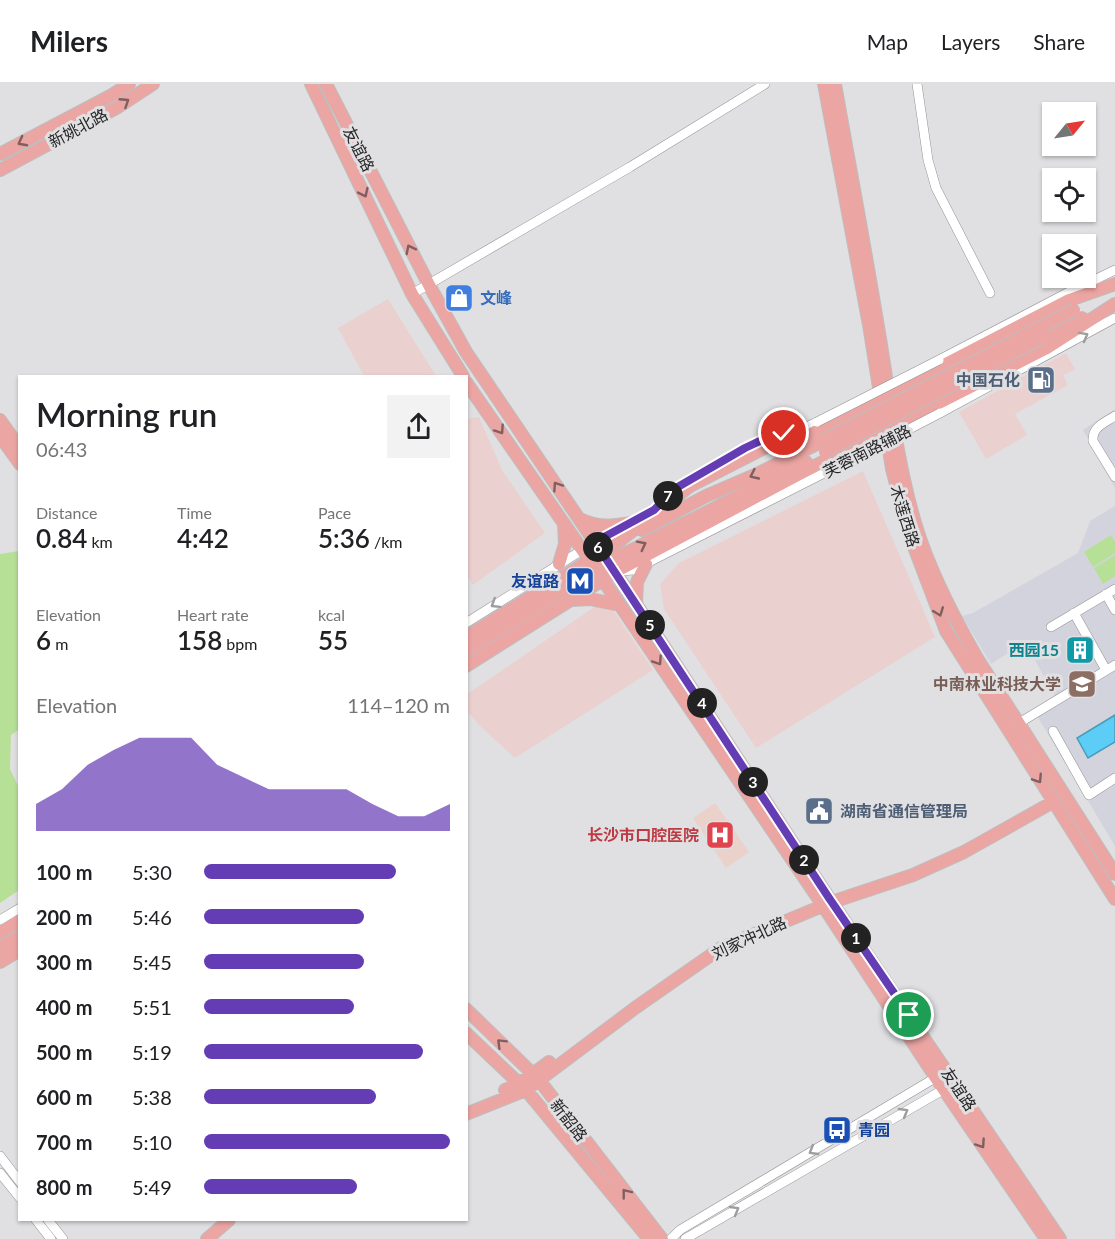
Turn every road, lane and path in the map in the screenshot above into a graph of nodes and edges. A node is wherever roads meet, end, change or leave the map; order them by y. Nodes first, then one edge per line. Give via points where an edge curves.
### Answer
1 (129, 84) edge
2 (153, 84) edge
3 (311, 84) edge
4 (326, 84) edge
5 (765, 84) edge
6 (824, 84) edge
7 (835, 84) edge
8 (917, 84) edge
9 (0, 154) edge
10 (0, 170) edge
11 (1115, 270) edge
12 (429, 285) junction
13 (1115, 285) edge
14 (990, 293) dead end
15 (412, 294) junction
16 (1115, 303) edge
17 (1115, 318) edge
18 (462, 375) edge
19 (468, 385) edge
20 (885, 397) junction
21 (1115, 416) edge
22 (0, 420) edge
23 (890, 428) junction
24 (0, 436) edge
25 (18, 445) edge
26 (825, 446) junction
27 (18, 461) edge
28 (1115, 477) edge
29 (679, 494) junction
30 (654, 510) junction
31 (578, 518) junction
32 (631, 523) junction
33 (564, 524) junction
34 (675, 528) junction
35 (666, 544) junction
36 (613, 546) junction
37 (605, 557) junction
38 (659, 557) junction
39 (559, 564) junction
40 (646, 564) junction
41 (592, 565) junction
42 (1115, 589) edge
43 (1106, 594) junction
44 (571, 600) junction
45 (636, 604) junction
46 (620, 605) junction
47 (1115, 610) edge
48 (1074, 613) junction
49 (468, 622) edge
50 (1051, 627) dead end
51 (468, 636) edge
52 (468, 650) edge
53 (468, 665) edge
54 (1115, 665) edge
55 (1106, 670) junction
56 (1019, 723) junction
57 (1053, 731) dead end
58 (1115, 778) edge
59 (1052, 800) junction
60 (1115, 874) edge
61 (1115, 899) edge
62 (826, 902) junction
63 (18, 909) edge
64 (0, 920) edge
65 (18, 921) edge
66 (0, 933) edge
67 (18, 937) edge
68 (0, 948) edge
69 (18, 951) edge
70 (0, 962) edge
71 (468, 1011) edge
72 (468, 1035) edge
73 (948, 1071) junction
74 (536, 1077) junction
75 (936, 1078) junction
76 (956, 1083) junction
77 (522, 1087) junction
78 (944, 1089) junction
79 (468, 1105) edge
80 (468, 1113) edge
81 (0, 1156) edge
82 (0, 1173) edge
83 (18, 1179) edge
84 (18, 1196) edge
85 (37, 1221) edge
86 (49, 1221) edge
87 (218, 1221) edge
88 (229, 1221) edge
89 (51, 1239) edge
90 (63, 1239) edge
91 (198, 1239) edge
92 (207, 1239) edge
93 (649, 1239) edge
94 (662, 1239) edge
95 (671, 1239) edge
96 (685, 1239) edge
97 (1046, 1239) edge
98 (1060, 1239) edge

1 -> 9 main road, 新姚北路
10 -> 2 main road, 新姚北路
3 -> 15 main road, 友谊路
12 -> 4 main road, 友谊路
5 - 12 street
6 - 20 main road, 木莲西路
7 - 20 main road, 木莲西路
8 - 14 street via 936,188
11 - 30 street, bridge via 818,422 745,448 676,488
12 - 15 street
31 -> 12 main road, 友谊路 via 466,351
13 - 20 main road via 1067,301
13 - 26 main road, bridge
15 - 18 main road, 友谊路
16 - 23 main road via 1047,348
16 - 26 main road, bridge
38 -> 17 street, 芙蓉南路辅路, bridge
19 -> 33 main road, 友谊路
20 - 23 main road, 木莲西路
20 - 29 main road via 811,434 768,446
21 - 28 street via 1095,429 1093,435
22 - 25 main road
23 - 35 main road
23 - 56 main road, 木莲西路 via 916,528 936,579 956,621
23 -> 59 main road, 木莲西路 via 892,470 908,531 946,631
24 - 27 main road
26 - 34 main road
26 -> 36 main road via 706,496
29 - 30 main road
29 - 36 main road
30 - 32 street
31 - 32 main road via 593,525
31 - 37 main road, 友谊路
32 - 37 street
33 - 39 main road via 565,544
33 - 41 main road, 友谊路
34 - 35 main road
37 -> 34 main road
35 - 37 main road
35 - 38 main road
36 - 37 main road
37 - 40 street, 芙蓉南路辅路 via 633,570
37 - 41 main road
37 - 41 street
37 - 45 main road, 友谊路
38 - 40 street, 芙蓉南路辅路
39 - 41 street
39 -> 49 street
40 - 45 main road via 637,582
41 - 44 main road
41 - 46 main road, 友谊路
41 - 51 main road
41 - 52 main road
42 - 43 street
43 - 47 street
43 - 48 street
44 - 46 main road
44 - 53 main road
45 - 62 main road, 友谊路
46 -> 62 main road, 友谊路
48 - 50 street
48 - 55 street
54 - 55 street
55 - 56 street
56 - 60 main road, 木莲西路
57 - 58 street via 1089,795
59 - 61 main road, 木莲西路
59 - 62 main road, 刘家冲北路 via 963,848
62 - 73 main road, 友谊路
62 - 74 main road, 刘家冲北路 via 721,948
62 - 75 main road, 友谊路
63 - 64 street
65 - 66 main road
67 - 68 main road
69 - 70 main road
74 -> 71 main road, 新韶路
72 - 77 main road, 新韶路
73 - 75 street
73 - 76 main road, 友谊路
74 - 77 main road, 刘家冲北路
94 -> 74 main road, 新韶路
75 - 78 main road, 友谊路
75 -> 95 street via 680,1230
76 - 78 street
76 - 98 main road, 友谊路
77 - 79 main road, 刘家冲北路
77 - 80 main road, 刘家冲北路
77 - 93 main road, 新韶路
96 -> 78 street
78 -> 97 main road, 友谊路
81 - 83 street
82 - 84 street
85 - 89 street
86 - 90 street
87 - 91 main road
88 - 92 main road

